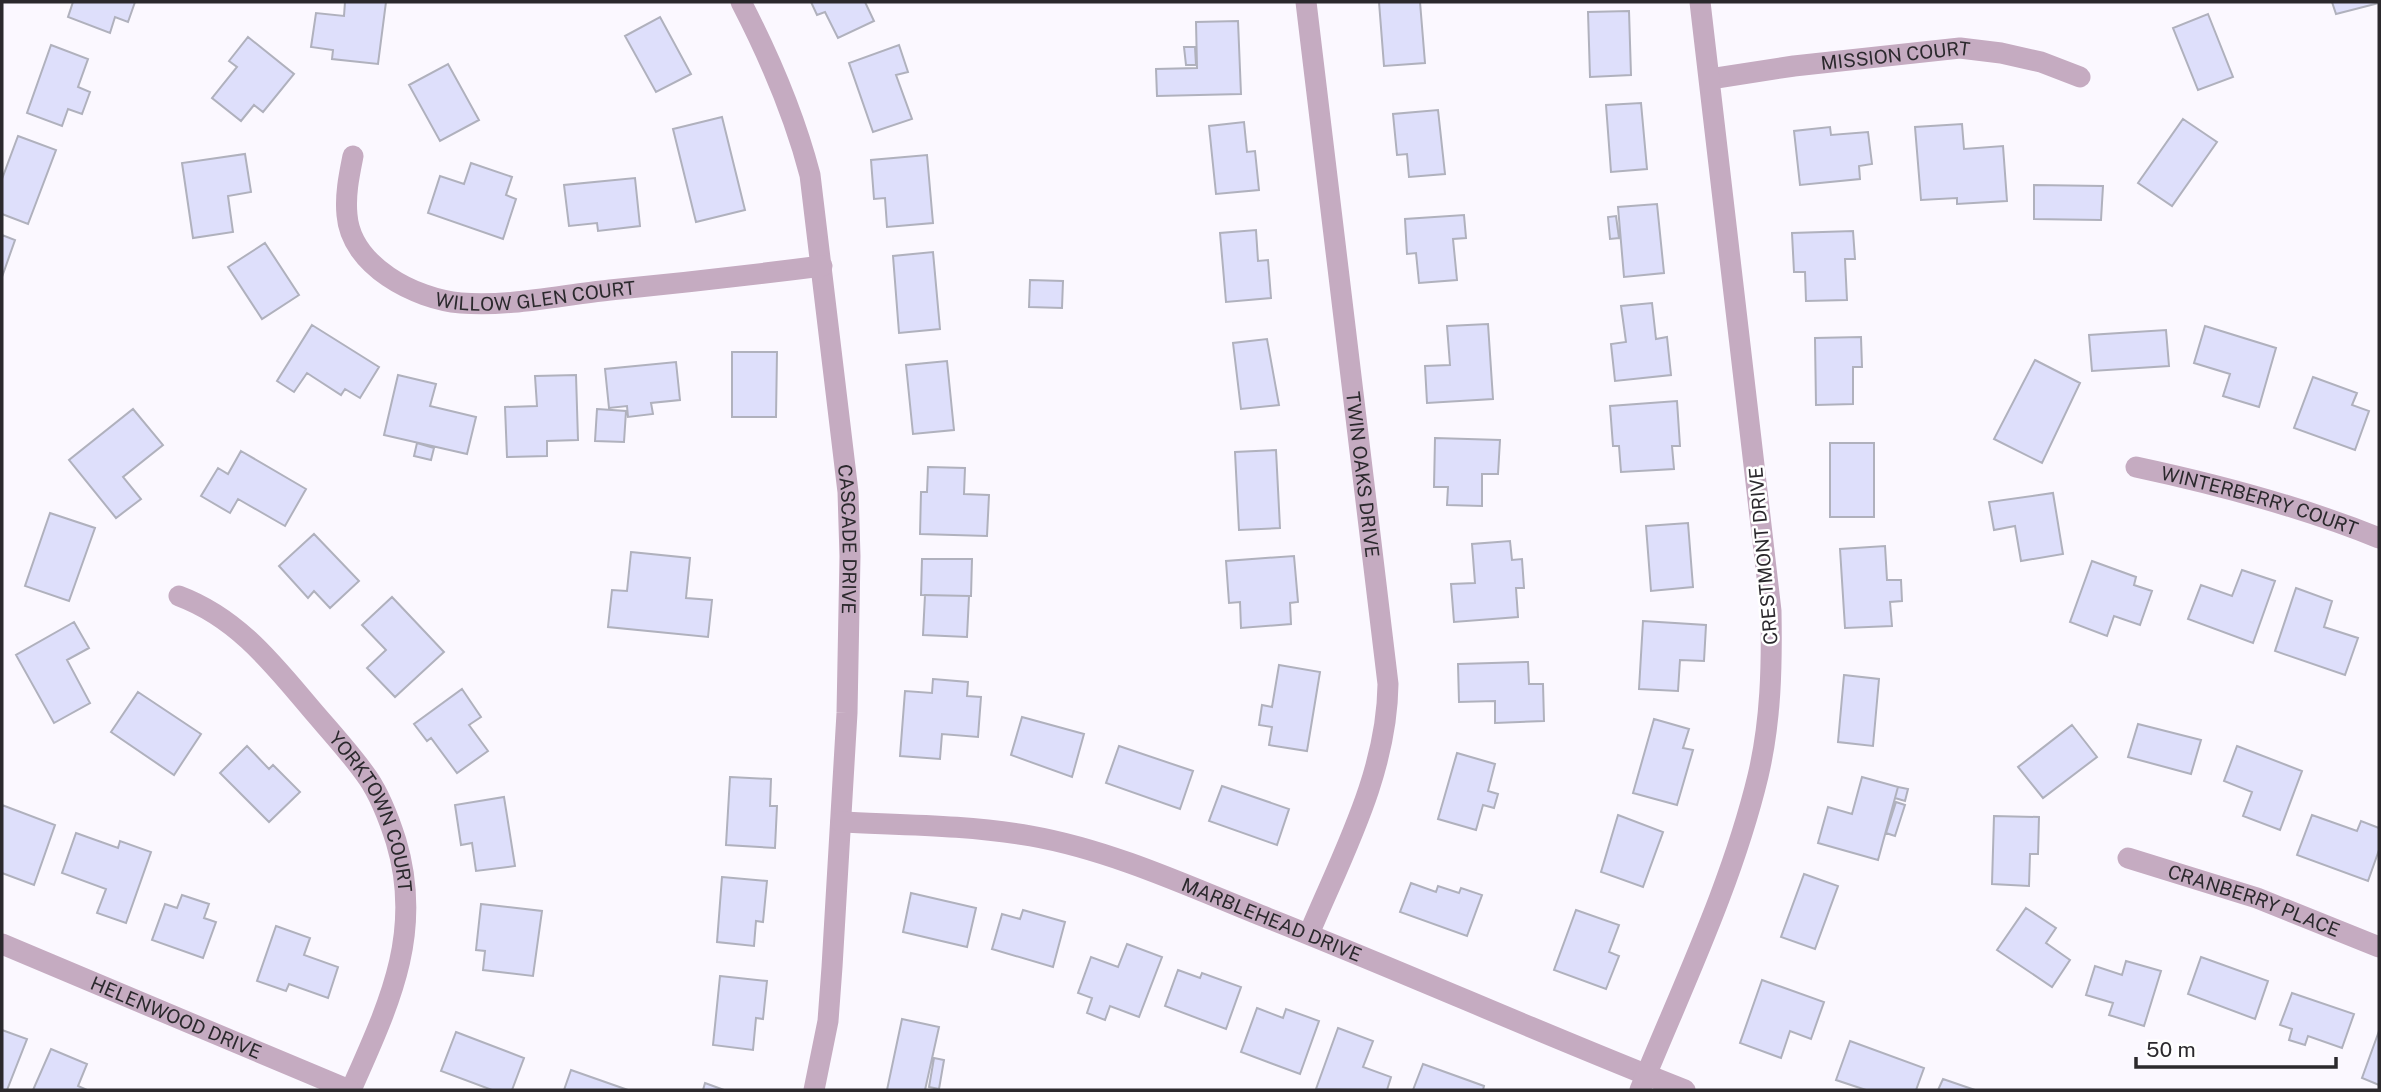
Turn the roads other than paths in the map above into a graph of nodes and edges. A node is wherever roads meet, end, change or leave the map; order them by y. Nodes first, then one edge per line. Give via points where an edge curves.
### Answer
1 (741, 2) edge
2 (1306, 2) edge
3 (1700, 2) edge
4 (2080, 77) dead end
5 (1710, 79) junction
6 (353, 156) dead end
7 (822, 266) junction
8 (2136, 467) dead end
9 (2379, 538) edge
10 (179, 596) dead end
11 (841, 822) junction
12 (2128, 858) dead end
13 (1309, 934) junction
14 (2, 944) edge
15 (2379, 947) edge
16 (1643, 1083) edge
17 (350, 1090) edge
18 (814, 1090) edge
19 (1685, 1090) edge

1 - 7 street, CASCADE DRIVE via 799,131
2 - 13 street, TWIN OAKS DRIVE via 1388,684 1382,752
3 - 5 street, CRESTMONT DRIVE
4 - 5 street, MISSION COURT via 2041,62 1960,48
5 - 16 street, CRESTMONT DRIVE via 1768,584 1772,665 1761,760 1743,830
6 - 7 street, WILLOW GLEN COURT via 347,217 363,254 409,289 434,298 461,303 525,301
7 - 11 street, CASCADE DRIVE via 848,492
8 - 9 street, WINTERBERRY COURT via 2257,495
10 - 17 street, YORKTOWN COURT via 230,622 268,657 369,779 389,818 403,865 407,922 387,1008
11 - 13 street, MARBLEHEAD DRIVE via 978,828 1072,845
11 - 18 street, CASCADE DRIVE via 828,1021
12 - 15 street, CRANBERRY PLACE via 2257,898
13 - 16 street, MARBLEHEAD DRIVE
14 - 17 street, HELENWOOD DRIVE
16 - 19 street, MARBLEHEAD DRIVE

